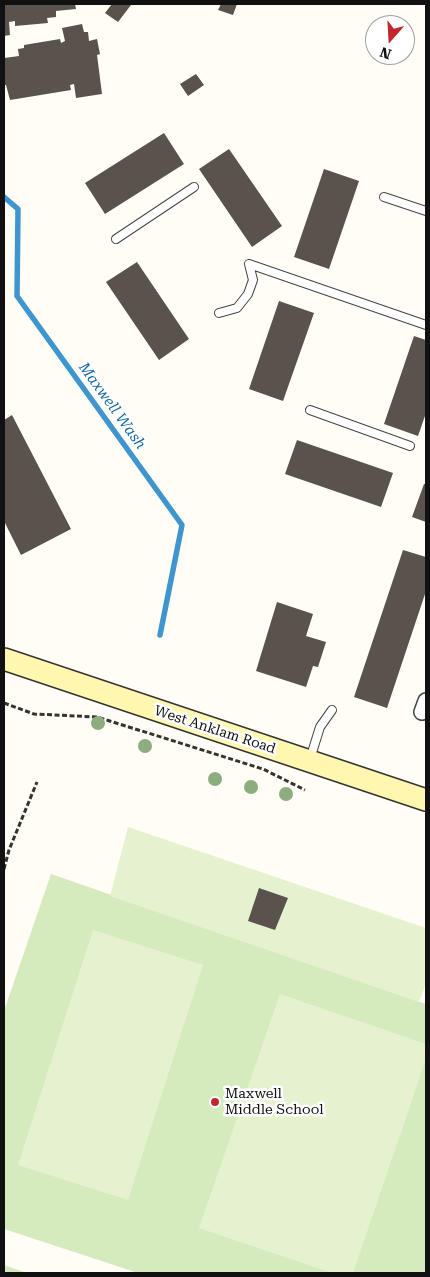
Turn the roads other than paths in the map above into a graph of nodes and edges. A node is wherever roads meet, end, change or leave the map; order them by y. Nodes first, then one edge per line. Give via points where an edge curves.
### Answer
1 (194, 187) dead end
2 (384, 197) dead end
3 (426, 211) edge
4 (116, 239) dead end
5 (219, 313) dead end
6 (426, 325) edge
7 (310, 410) dead end
8 (410, 446) dead end
9 (4, 659) edge
10 (332, 710) dead end
11 (309, 761) junction
12 (426, 800) edge

1 - 4 lane
2 - 3 lane
5 - 6 lane via 237,308 248,294 253,280 249,264
7 - 8 lane
9 - 11 main road, West Anklam Road
10 - 11 lane via 320,727
11 - 12 main road, West Anklam Road

